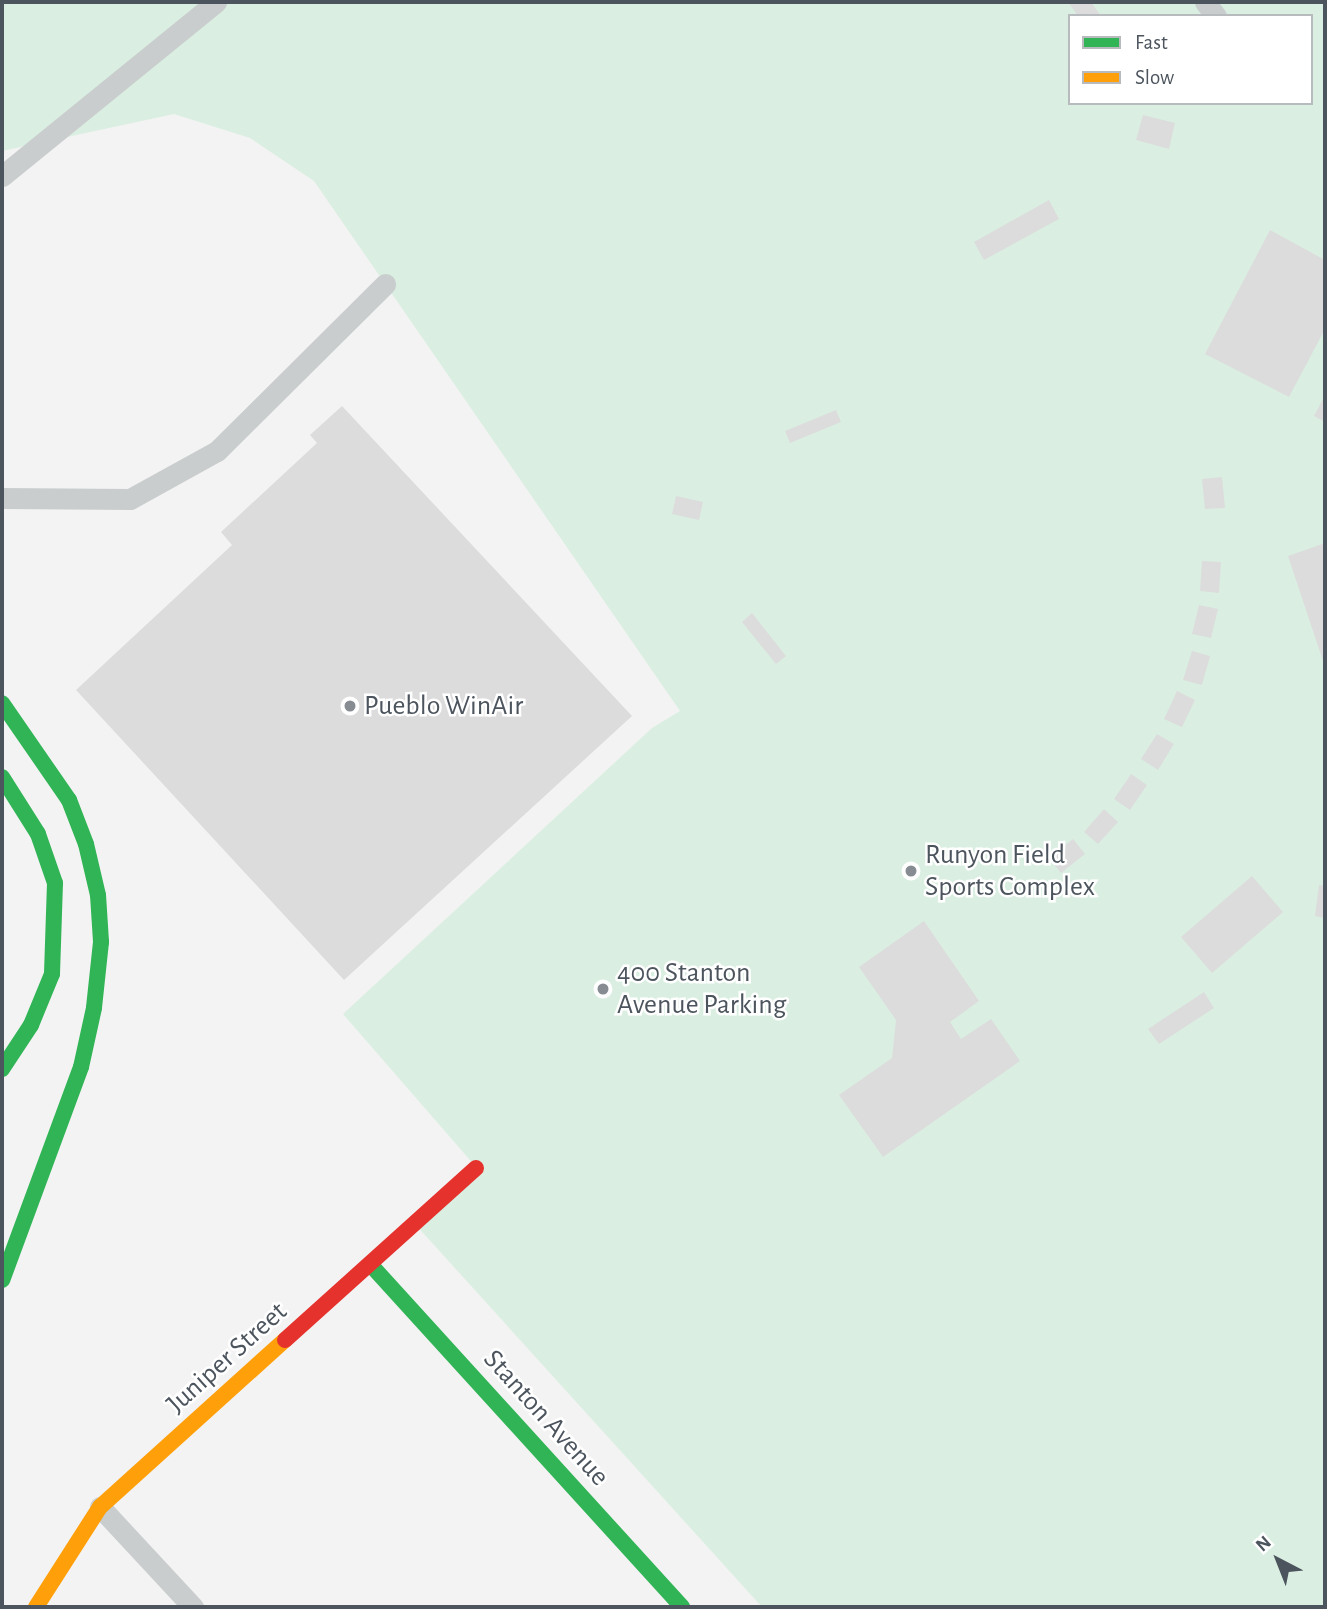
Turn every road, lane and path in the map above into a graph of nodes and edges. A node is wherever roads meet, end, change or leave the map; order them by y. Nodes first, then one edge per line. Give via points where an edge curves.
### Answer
1 (216, 2) edge
2 (2, 176) edge
3 (385, 284) dead end
4 (2, 498) edge
5 (2, 703) edge
6 (2, 777) edge
7 (2, 1069) edge
8 (476, 1168) dead end
9 (370, 1264) junction
10 (2, 1280) edge
11 (100, 1507) junction
12 (37, 1607) edge
13 (193, 1607) edge
14 (682, 1607) edge

1 - 2 lane
3 - 4 lane via 217,451 130,499
5 - 10 main road via 69,800 98,895 102,942 81,1067
6 - 7 main road via 38,834 55,883 52,974 31,1025
8 - 9 main road, Juniper Street
9 - 11 main road, Juniper Street
9 - 14 main road, Stanton Avenue
11 - 12 main road, Juniper Street
11 - 13 lane

